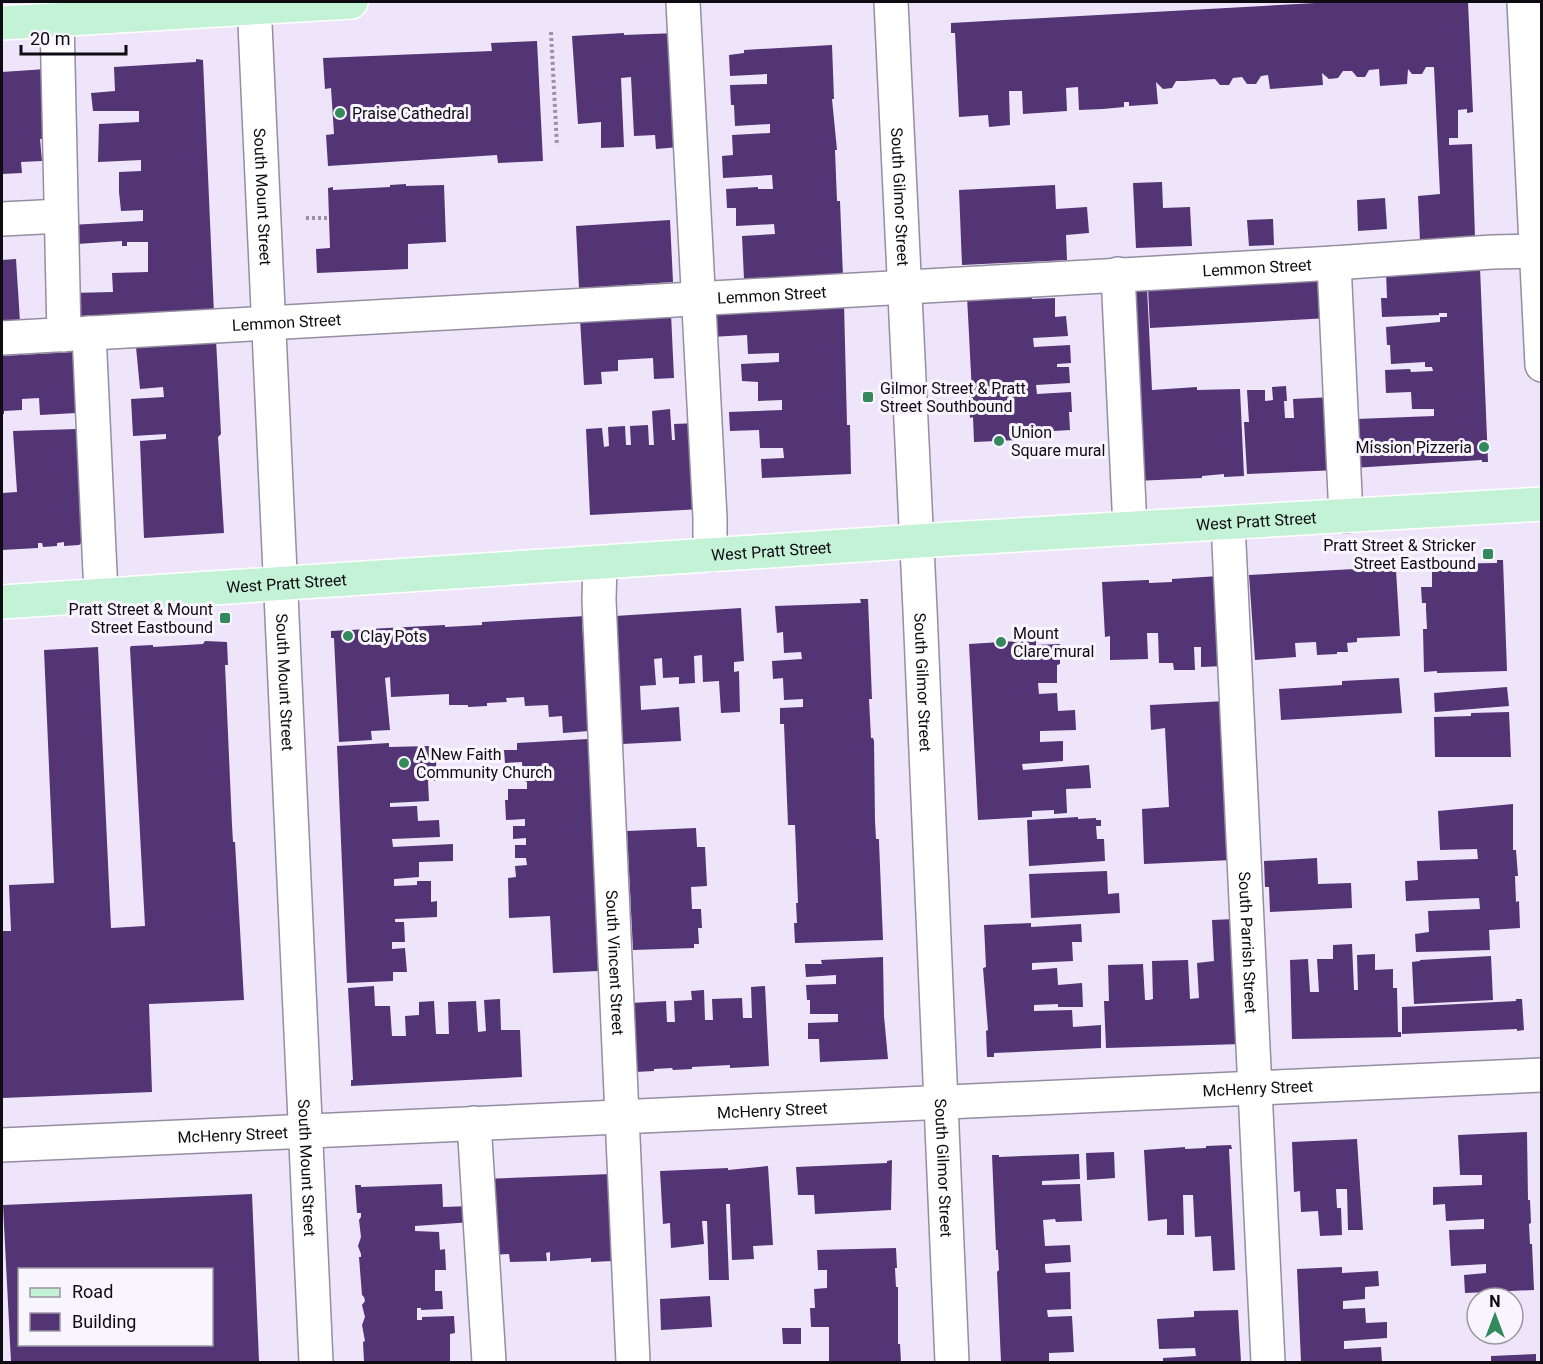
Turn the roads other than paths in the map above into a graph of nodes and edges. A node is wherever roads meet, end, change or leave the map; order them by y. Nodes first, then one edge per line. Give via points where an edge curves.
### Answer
1 (351, 2) edge
2 (683, 2) edge
3 (891, 2) edge
4 (1524, 2) edge
5 (254, 4) edge
6 (57, 19) junction
7 (2, 23) edge
8 (62, 216) junction
9 (2, 219) edge
10 (1539, 251) edge
11 (1334, 263) junction
12 (1118, 274) junction
13 (903, 287) junction
14 (697, 299) junction
15 (268, 323) junction
16 (76, 334) junction
17 (2, 338) edge
18 (1542, 365) edge
19 (1542, 504) edge
20 (1346, 516) junction
21 (1228, 522) junction
22 (1130, 528) junction
23 (917, 542) junction
24 (710, 555) junction
25 (600, 562) junction
26 (280, 582) junction
27 (101, 594) junction
28 (2, 602) edge
29 (1542, 1076) edge
30 (1255, 1088) junction
31 (941, 1102) junction
32 (622, 1116) junction
33 (474, 1123) junction
34 (305, 1131) junction
35 (2, 1145) edge
36 (316, 1362) edge
37 (489, 1362) edge
38 (633, 1362) edge
39 (952, 1362) edge
40 (1268, 1362) edge

1 - 5 main road
2 - 14 street
3 - 13 street, South Gilmor Street
4 - 10 street
5 - 6 main road
5 - 15 street, South Mount Street
6 - 7 main road
6 - 8 street
8 - 9 street
8 - 16 street
10 - 11 street, Lemmon Street
10 - 18 street
11 - 12 street, Lemmon Street
11 - 20 street
12 - 13 street, Lemmon Street
12 - 22 street
13 - 14 street, Lemmon Street
13 - 23 street, South Gilmor Street
14 - 15 street, Lemmon Street
14 - 24 street
15 - 16 street, Lemmon Street
15 - 26 street, South Mount Street
16 - 17 street, Lemmon Street
16 - 27 street
19 - 20 main road, West Pratt Street
20 - 21 main road, West Pratt Street
21 - 22 main road, West Pratt Street
21 - 30 street, South Parrish Street
22 - 23 main road, West Pratt Street
23 - 24 main road, West Pratt Street
23 - 31 street, South Gilmor Street
24 - 25 main road, West Pratt Street
25 - 26 main road, West Pratt Street
25 - 32 street, South Vincent Street
26 - 27 main road, West Pratt Street
26 - 34 street, South Mount Street
27 - 28 main road, West Pratt Street
29 - 30 street, McHenry Street
30 - 31 street, McHenry Street
30 - 40 street, South Parrish Street
31 - 32 street, McHenry Street
31 - 39 street, South Gilmor Street
32 - 33 street, McHenry Street
32 - 38 street, South Vincent Street
33 - 34 street, McHenry Street
33 - 37 street
34 - 35 street, McHenry Street
34 - 36 street, South Mount Street

